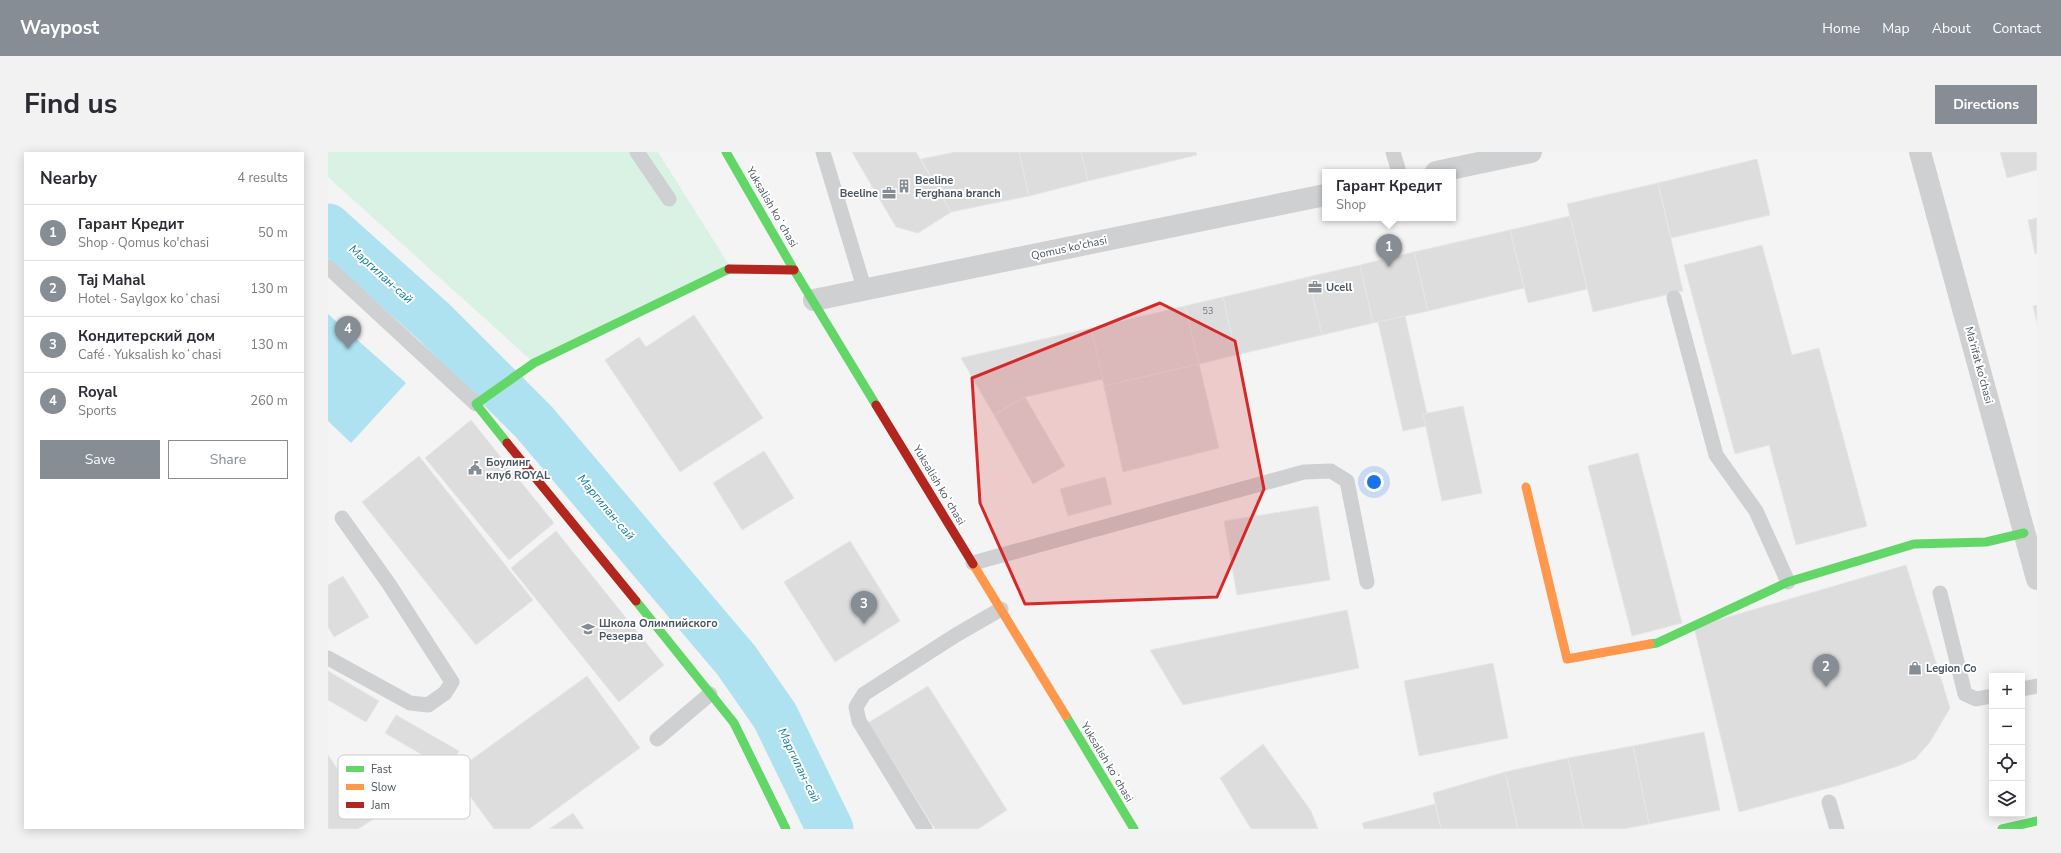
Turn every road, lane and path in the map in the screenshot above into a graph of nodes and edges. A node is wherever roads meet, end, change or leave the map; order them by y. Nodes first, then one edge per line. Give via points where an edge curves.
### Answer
1 (637, 152) edge
2 (726, 152) edge
3 (823, 152) edge
4 (1393, 152) edge
5 (1532, 152) edge
6 (1920, 152) edge
7 (1398, 169) edge
8 (1450, 169) edge
9 (1322, 196) edge
10 (669, 199) dead end
11 (328, 267) edge
12 (794, 270) junction
13 (866, 291) junction
14 (1674, 298) dead end
15 (814, 300) junction
16 (476, 404) junction
17 (1526, 487) dead end
18 (342, 518) dead end
19 (2024, 533) junction
20 (973, 563) junction
21 (2037, 579) edge
22 (1367, 582) dead end
23 (1788, 582) junction
24 (1940, 593) dead end
25 (1001, 609) junction
26 (328, 658) edge
27 (2037, 686) edge
28 (2025, 688) edge
29 (710, 694) junction
30 (1989, 697) edge
31 (658, 739) dead end
32 (1829, 802) dead end
33 (2037, 821) edge
34 (786, 829) edge
35 (924, 829) edge
36 (1134, 829) edge
37 (1837, 829) edge
38 (2002, 829) edge

1 - 10 lane
2 - 12 street, Yuksalish koʻchasi
3 - 13 lane
4 - 7 lane
5 - 8 street
6 - 19 street, Ma'rifat ko'chasi
9 - 13 street, Qomus ko'chasi
11 - 16 lane
12 - 15 street, Yuksalish koʻchasi
12 - 16 street via 731,268 534,363
13 - 15 street, Qomus ko'chasi
14 - 23 lane via 1716,455 1756,511
15 - 20 street, Yuksalish koʻchasi
16 - 29 street
17 - 23 street via 1567,659 1657,642
18 - 26 lane via 389,584 452,682 445,693 428,705 410,703
19 - 21 street, Ma'rifat ko'chasi
19 - 23 street via 1986,542 1914,544
20 - 22 lane via 1304,472 1331,471 1347,480
20 - 25 street, Yuksalish koʻchasi
24 - 30 lane via 1965,694 1976,699
25 - 35 lane via 864,694 856,708 858,721
25 - 36 street, Yuksalish koʻchasi
27 - 28 lane
29 - 31 lane
29 - 34 street via 734,723
32 - 37 lane
33 - 38 street

